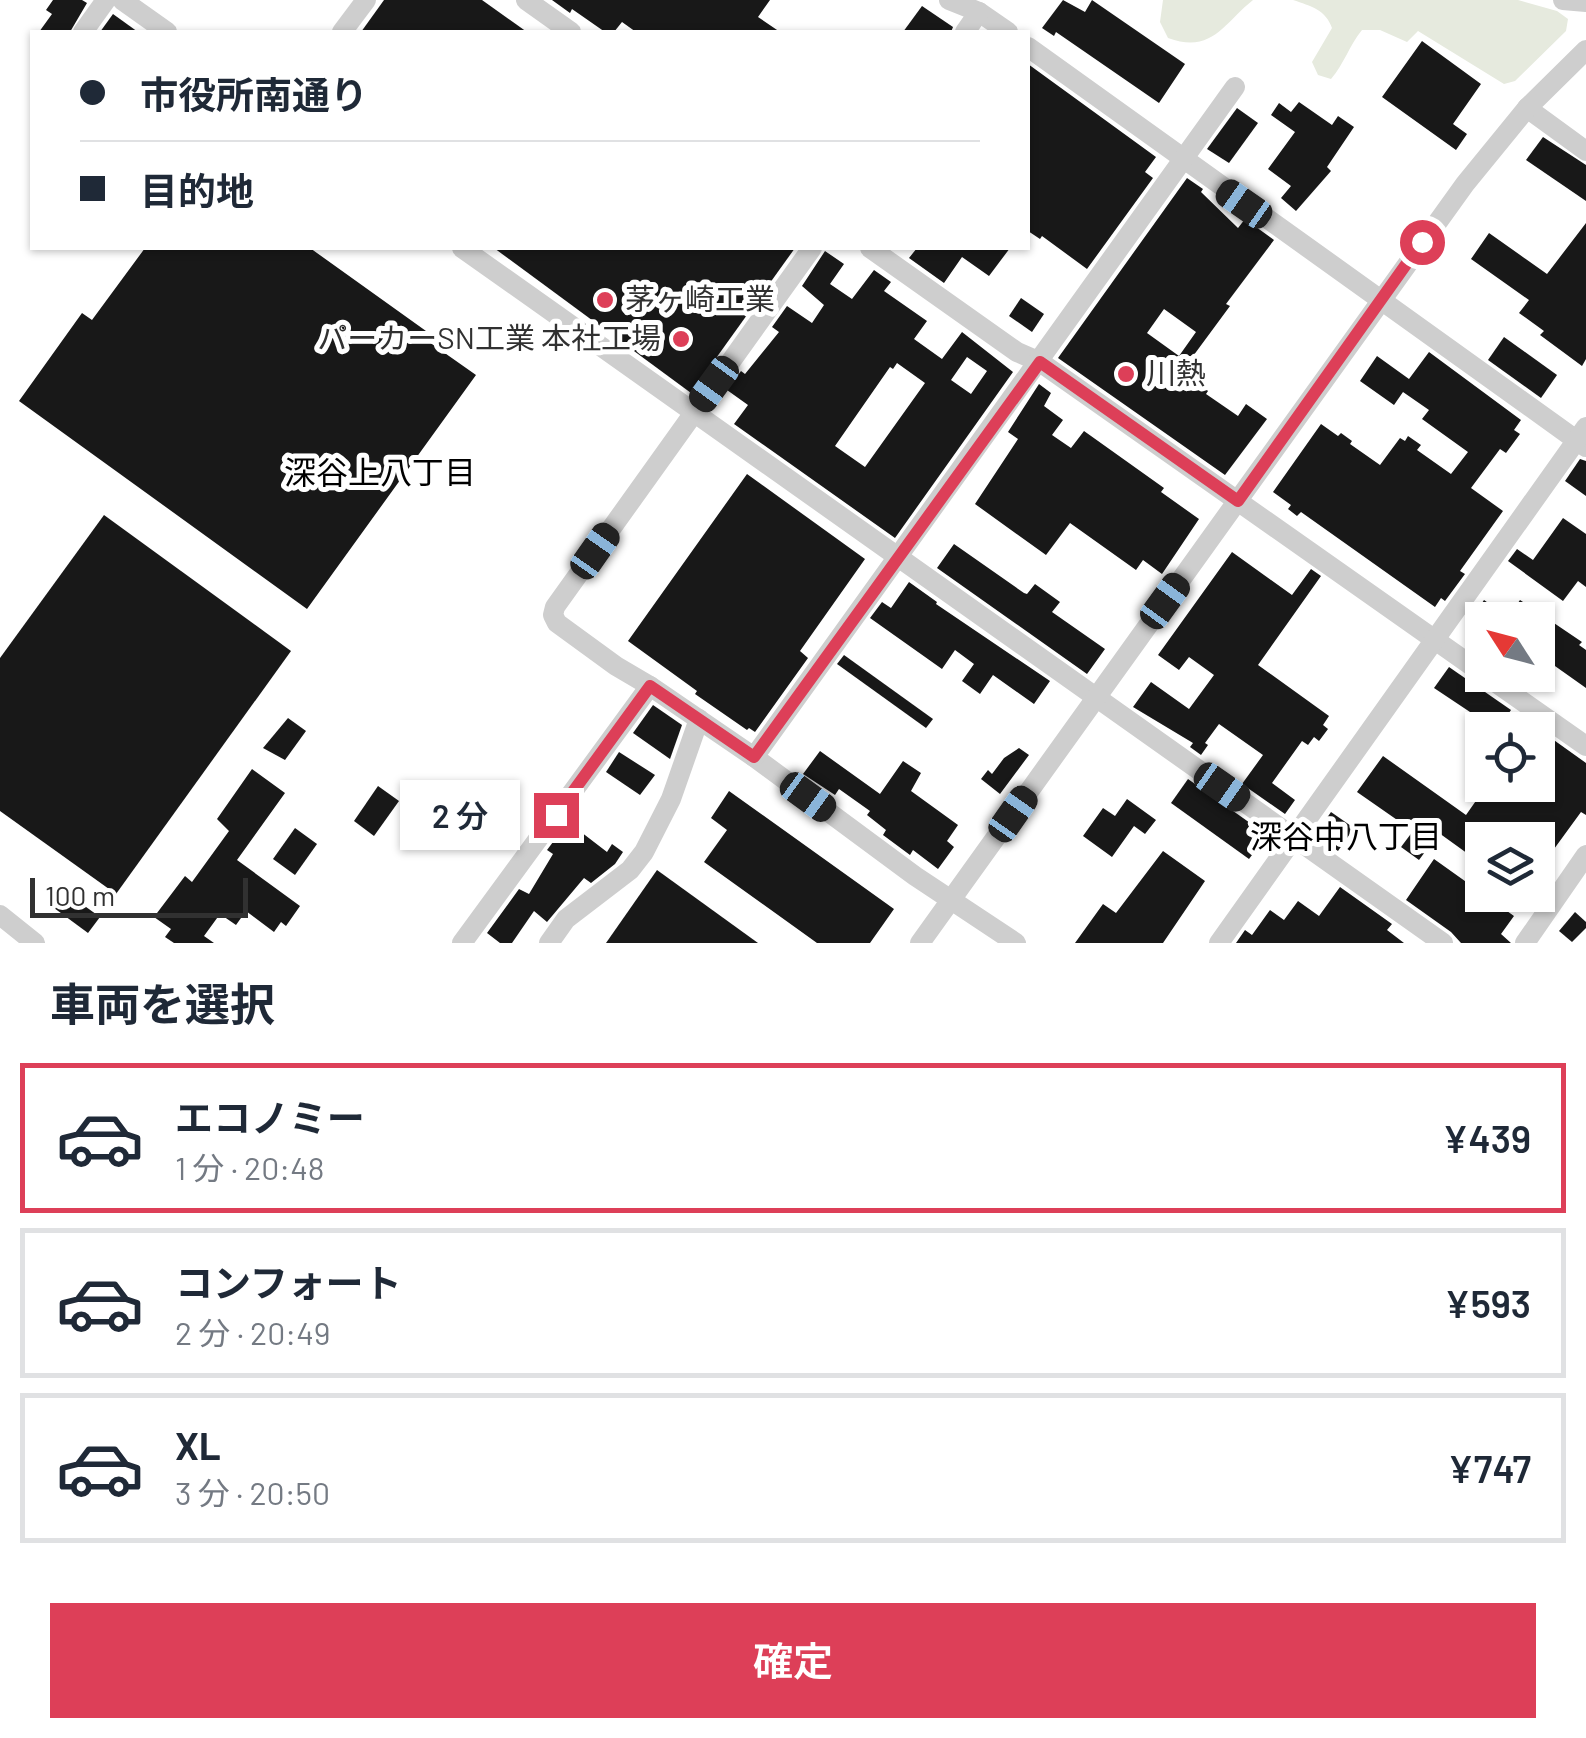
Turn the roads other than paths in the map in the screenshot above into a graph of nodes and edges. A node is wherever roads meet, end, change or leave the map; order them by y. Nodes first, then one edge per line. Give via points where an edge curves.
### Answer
1 (106, 0) edge
2 (122, 0) edge
3 (366, 0) edge
4 (526, 0) edge
5 (948, 0) edge
6 (1562, 0) edge
7 (1586, 2) edge
8 (979, 12) junction
9 (84, 30) edge
10 (164, 30) edge
11 (344, 30) edge
12 (568, 30) edge
13 (966, 30) edge
14 (1005, 30) edge
15 (1030, 48) edge
16 (1586, 50) edge
17 (1235, 87) dead end
18 (1527, 108) junction
19 (1586, 151) edge
20 (1182, 160) junction
21 (465, 250) edge
22 (811, 250) edge
23 (873, 250) edge
24 (1379, 300) junction
25 (1040, 362) junction
26 (695, 411) junction
27 (1583, 438) edge
28 (1238, 501) junction
29 (900, 556) junction
30 (1435, 640) junction
31 (1465, 661) edge
32 (650, 686) junction
33 (1510, 692) edge
34 (1095, 698) junction
35 (699, 719) junction
36 (1586, 746) edge
37 (754, 757) junction
38 (1294, 838) junction
39 (1586, 855) edge
40 (952, 899) junction
41 (0, 915) edge
42 (1528, 942) edge
43 (35, 943) edge
44 (462, 943) edge
45 (549, 943) edge
46 (920, 943) edge
47 (1016, 943) edge
48 (1219, 943) edge
49 (1443, 943) edge

1 - 9 street
2 - 10 street
3 - 11 street
4 - 12 street
5 - 8 street
6 - 7 street
8 - 13 street
8 - 14 street
15 - 20 street
16 - 18 street
17 - 20 street
18 - 19 street
18 - 24 street
20 - 24 street
20 - 25 street
21 - 26 street
22 - 26 street
23 - 25 street
24 - 27 street
24 - 28 street
25 - 28 street
25 - 29 street
26 - 29 street
26 - 32 street via 555,607 558,623
27 - 30 street
28 - 30 street
28 - 34 street
29 - 34 street
29 - 37 street
30 - 31 street
30 - 38 street
32 - 35 street
32 - 44 street
33 - 36 street
34 - 38 street
34 - 40 street
35 - 37 street
35 - 45 street via 671,800 644,852 566,919
37 - 40 street
38 - 48 street
38 - 49 street
39 - 42 street
40 - 46 street
40 - 47 street
41 - 43 street

